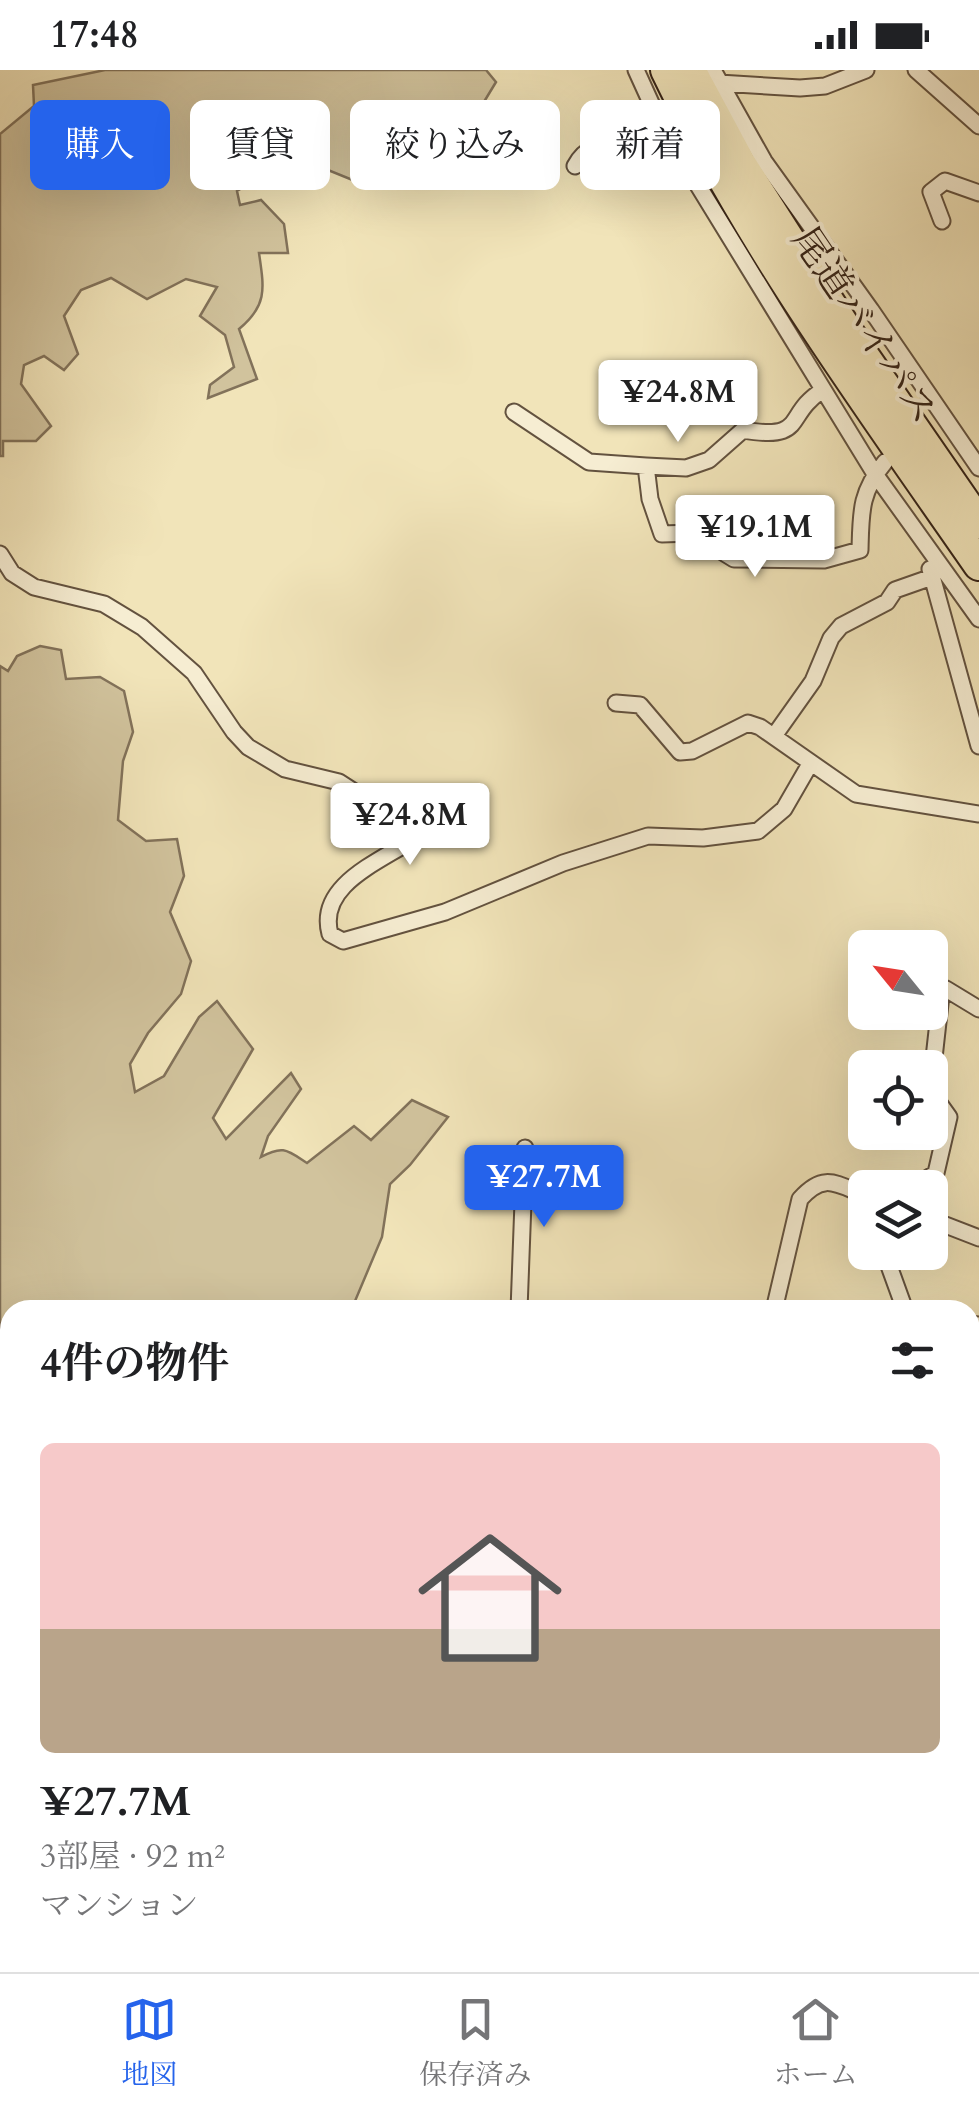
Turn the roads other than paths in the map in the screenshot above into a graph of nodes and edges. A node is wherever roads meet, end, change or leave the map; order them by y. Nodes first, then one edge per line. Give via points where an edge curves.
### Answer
1 (636, 70) edge
2 (666, 70) edge
3 (690, 70) edge
4 (866, 70) edge
5 (916, 70) edge
6 (716, 77) edge
7 (649, 100) edge
8 (979, 126) edge
9 (580, 156) edge
10 (574, 166) dead end
11 (977, 185) edge
12 (700, 190) edge
13 (942, 222) dead end
14 (824, 390) junction
15 (514, 412) dead end
16 (646, 466) junction
17 (880, 468) junction
18 (979, 468) edge
19 (979, 523) edge
20 (0, 554) edge
21 (937, 558) junction
22 (979, 565) edge
23 (932, 577) junction
24 (979, 619) edge
25 (616, 703) dead end
26 (774, 736) junction
27 (979, 746) edge
28 (810, 764) junction
29 (979, 814) edge
30 (979, 1010) edge
31 (524, 1148) dead end
32 (937, 1170) edge
33 (848, 1188) edge
34 (948, 1226) edge
35 (979, 1238) edge
36 (891, 1270) edge
37 (519, 1300) edge
38 (776, 1300) edge
39 (901, 1300) edge

1 - 7 street
2 - 22 highway, 尾道バイパス via 754,231
3 - 19 highway, 尾道バイパス via 750,179
4 - 6 street via 800,88
5 - 8 street
6 - 18 street via 764,161 939,423
9 - 10 street
11 - 13 street via 945,181 931,192
12 - 14 street
14 - 16 street via 791,428 770,434 743,430 709,460 686,468
14 - 17 street
15 - 16 street via 589,462
16 - 17 street via 662,534 692,533 734,559 824,560 860,550 861,507
17 - 21 street
20 - 28 street via 12,573 34,587 104,604 142,627 194,673 248,747 286,768 339,782 404,824 412,840 335,892 325,916 330,934 344,940 445,912 648,836 758,831 784,809
21 - 23 street
21 - 24 street
23 - 26 street via 894,590 887,602 841,626 813,682
23 - 27 street
25 - 26 street via 640,704 680,752 748,723
26 - 28 street
28 - 29 street via 856,794
30 - 32 street via 946,989 941,996 932,1076 934,1096 948,1117
31 - 37 street
33 - 38 street via 828,1180 800,1199
34 - 35 street
36 - 39 street

